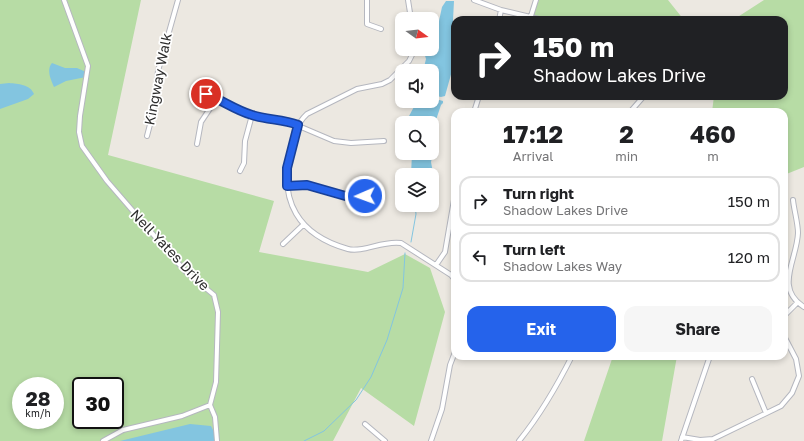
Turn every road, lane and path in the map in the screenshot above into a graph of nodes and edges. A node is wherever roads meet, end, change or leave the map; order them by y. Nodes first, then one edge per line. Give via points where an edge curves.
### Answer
1 (64, 0) edge
2 (178, 0) edge
3 (367, 0) edge
4 (408, 0) edge
5 (474, 0) edge
6 (536, 0) edge
7 (501, 10) junction
8 (410, 12) edge
9 (499, 16) edge
10 (531, 16) joint
11 (381, 29) dead end
12 (412, 56) edge
13 (206, 94) dead end
14 (217, 98) junction
15 (640, 100) edge
16 (634, 108) edge
17 (252, 115) junction
18 (298, 125) junction
19 (147, 136) dead end
20 (384, 141) dead end
21 (197, 144) dead end
22 (240, 171) dead end
23 (287, 186) junction
24 (373, 194) dead end
25 (792, 200) dead end
26 (451, 217) edge
27 (303, 224) junction
28 (283, 244) dead end
29 (436, 265) junction
30 (451, 277) edge
31 (797, 303) junction
32 (804, 307) edge
33 (788, 312) edge
34 (788, 344) edge
35 (452, 360) edge
36 (570, 360) edge
37 (709, 360) edge
38 (752, 379) dead end
39 (210, 405) junction
40 (766, 413) junction
41 (365, 424) dead end
42 (682, 439) edge
43 (103, 441) edge
44 (217, 441) edge
45 (385, 441) edge
46 (431, 441) edge
47 (519, 441) edge

1 - 39 street, Nell Yates Drive via 88,66 78,132 82,146 126,204 186,272 214,296 218,312 216,382
2 - 19 street, Kingway Walk via 159,65 153,113
3 - 11 street via 367,24
4 - 8 street
5 - 7 street
6 - 10 street
7 - 9 street
7 - 10 street
12 - 18 street via 390,80 351,92 307,114
13 - 14 street
14 - 17 street via 230,107
14 - 21 street via 201,122
15 - 16 street
17 - 18 street
17 - 22 street via 245,141 244,163
18 - 20 street via 342,142
18 - 23 street via 287,168
23 - 24 street via 307,185 349,197
23 - 27 street via 290,200
25 - 31 street via 798,233 788,280 790,291
26 - 29 street via 445,252
27 - 28 street
27 - 29 street via 316,235 350,249 392,241 401,243
29 - 30 street
31 - 32 street
31 - 33 street
34 - 40 street via 796,359 799,376 792,393 781,406
35 - 46 street via 442,409
36 - 47 street via 561,379
37 - 42 street
38 - 40 street
39 - 43 street via 182,416 123,430
39 - 44 street
40 - 42 street via 713,439
41 - 45 street

